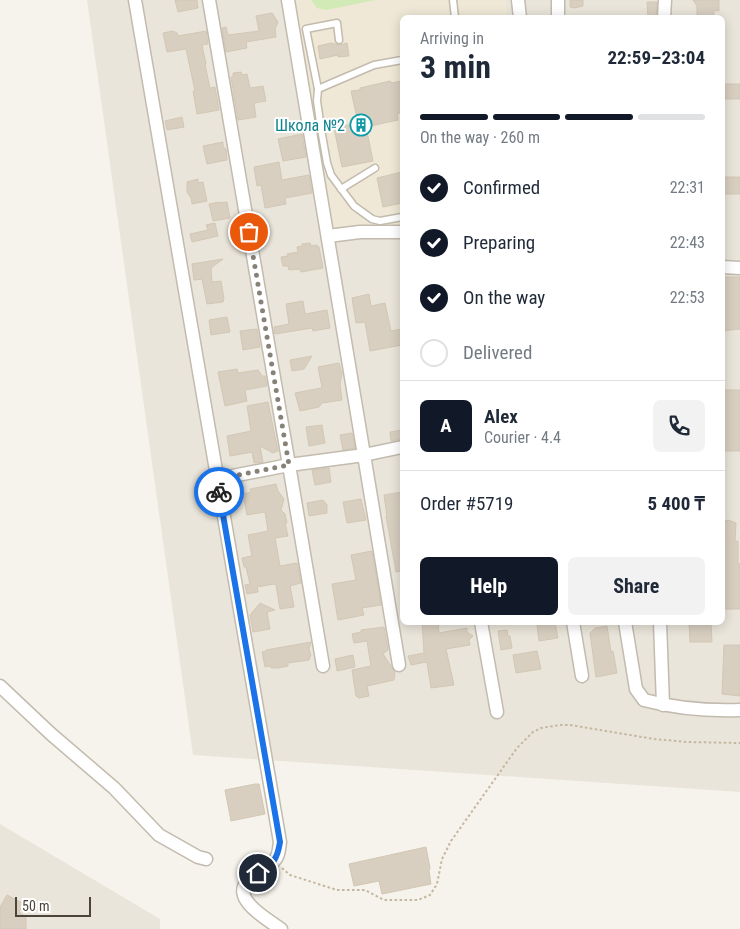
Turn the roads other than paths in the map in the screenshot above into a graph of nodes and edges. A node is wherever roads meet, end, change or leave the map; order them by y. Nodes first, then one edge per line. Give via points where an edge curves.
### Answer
1 (134, 0) edge
2 (209, 0) edge
3 (288, 0) edge
4 (453, 0) edge
5 (518, 0) edge
6 (558, 0) edge
7 (665, 0) edge
8 (455, 15) edge
9 (520, 15) edge
10 (558, 15) edge
11 (664, 15) edge
12 (339, 40) dead end
13 (400, 60) edge
14 (318, 89) junction
15 (375, 168) dead end
16 (341, 189) junction
17 (400, 217) edge
18 (400, 232) edge
19 (328, 236) junction
20 (725, 267) edge
21 (740, 268) edge
22 (400, 447) edge
23 (364, 454) junction
24 (289, 465) junction
25 (217, 479) junction
26 (482, 625) edge
27 (574, 625) edge
28 (625, 625) edge
29 (660, 625) edge
30 (400, 665) dead end
31 (323, 666) dead end
32 (582, 676) dead end
33 (0, 686) edge
34 (663, 705) junction
35 (740, 710) edge
36 (497, 712) dead end
37 (206, 858) dead end
38 (281, 929) edge

1 - 25 street
2 - 24 street
3 - 19 street
4 - 8 lane
5 - 9 street
6 - 10 street
7 - 11 street
12 - 14 lane via 337,24 306,29
13 - 14 lane via 374,66
14 - 16 lane via 318,110 327,163
15 - 16 lane
16 - 17 lane via 354,206 372,218 380,221
18 - 19 street
19 - 23 street
20 - 21 street
22 - 23 street
23 - 24 street
23 - 30 street
24 - 25 street
24 - 31 street
25 - 38 street via 280,842 274,861 247,881 244,891 248,904
26 - 36 street
27 - 32 street
28 - 34 street via 636,689 644,700
29 - 34 street
33 - 37 street via 114,788 159,835 198,857
34 - 35 street

